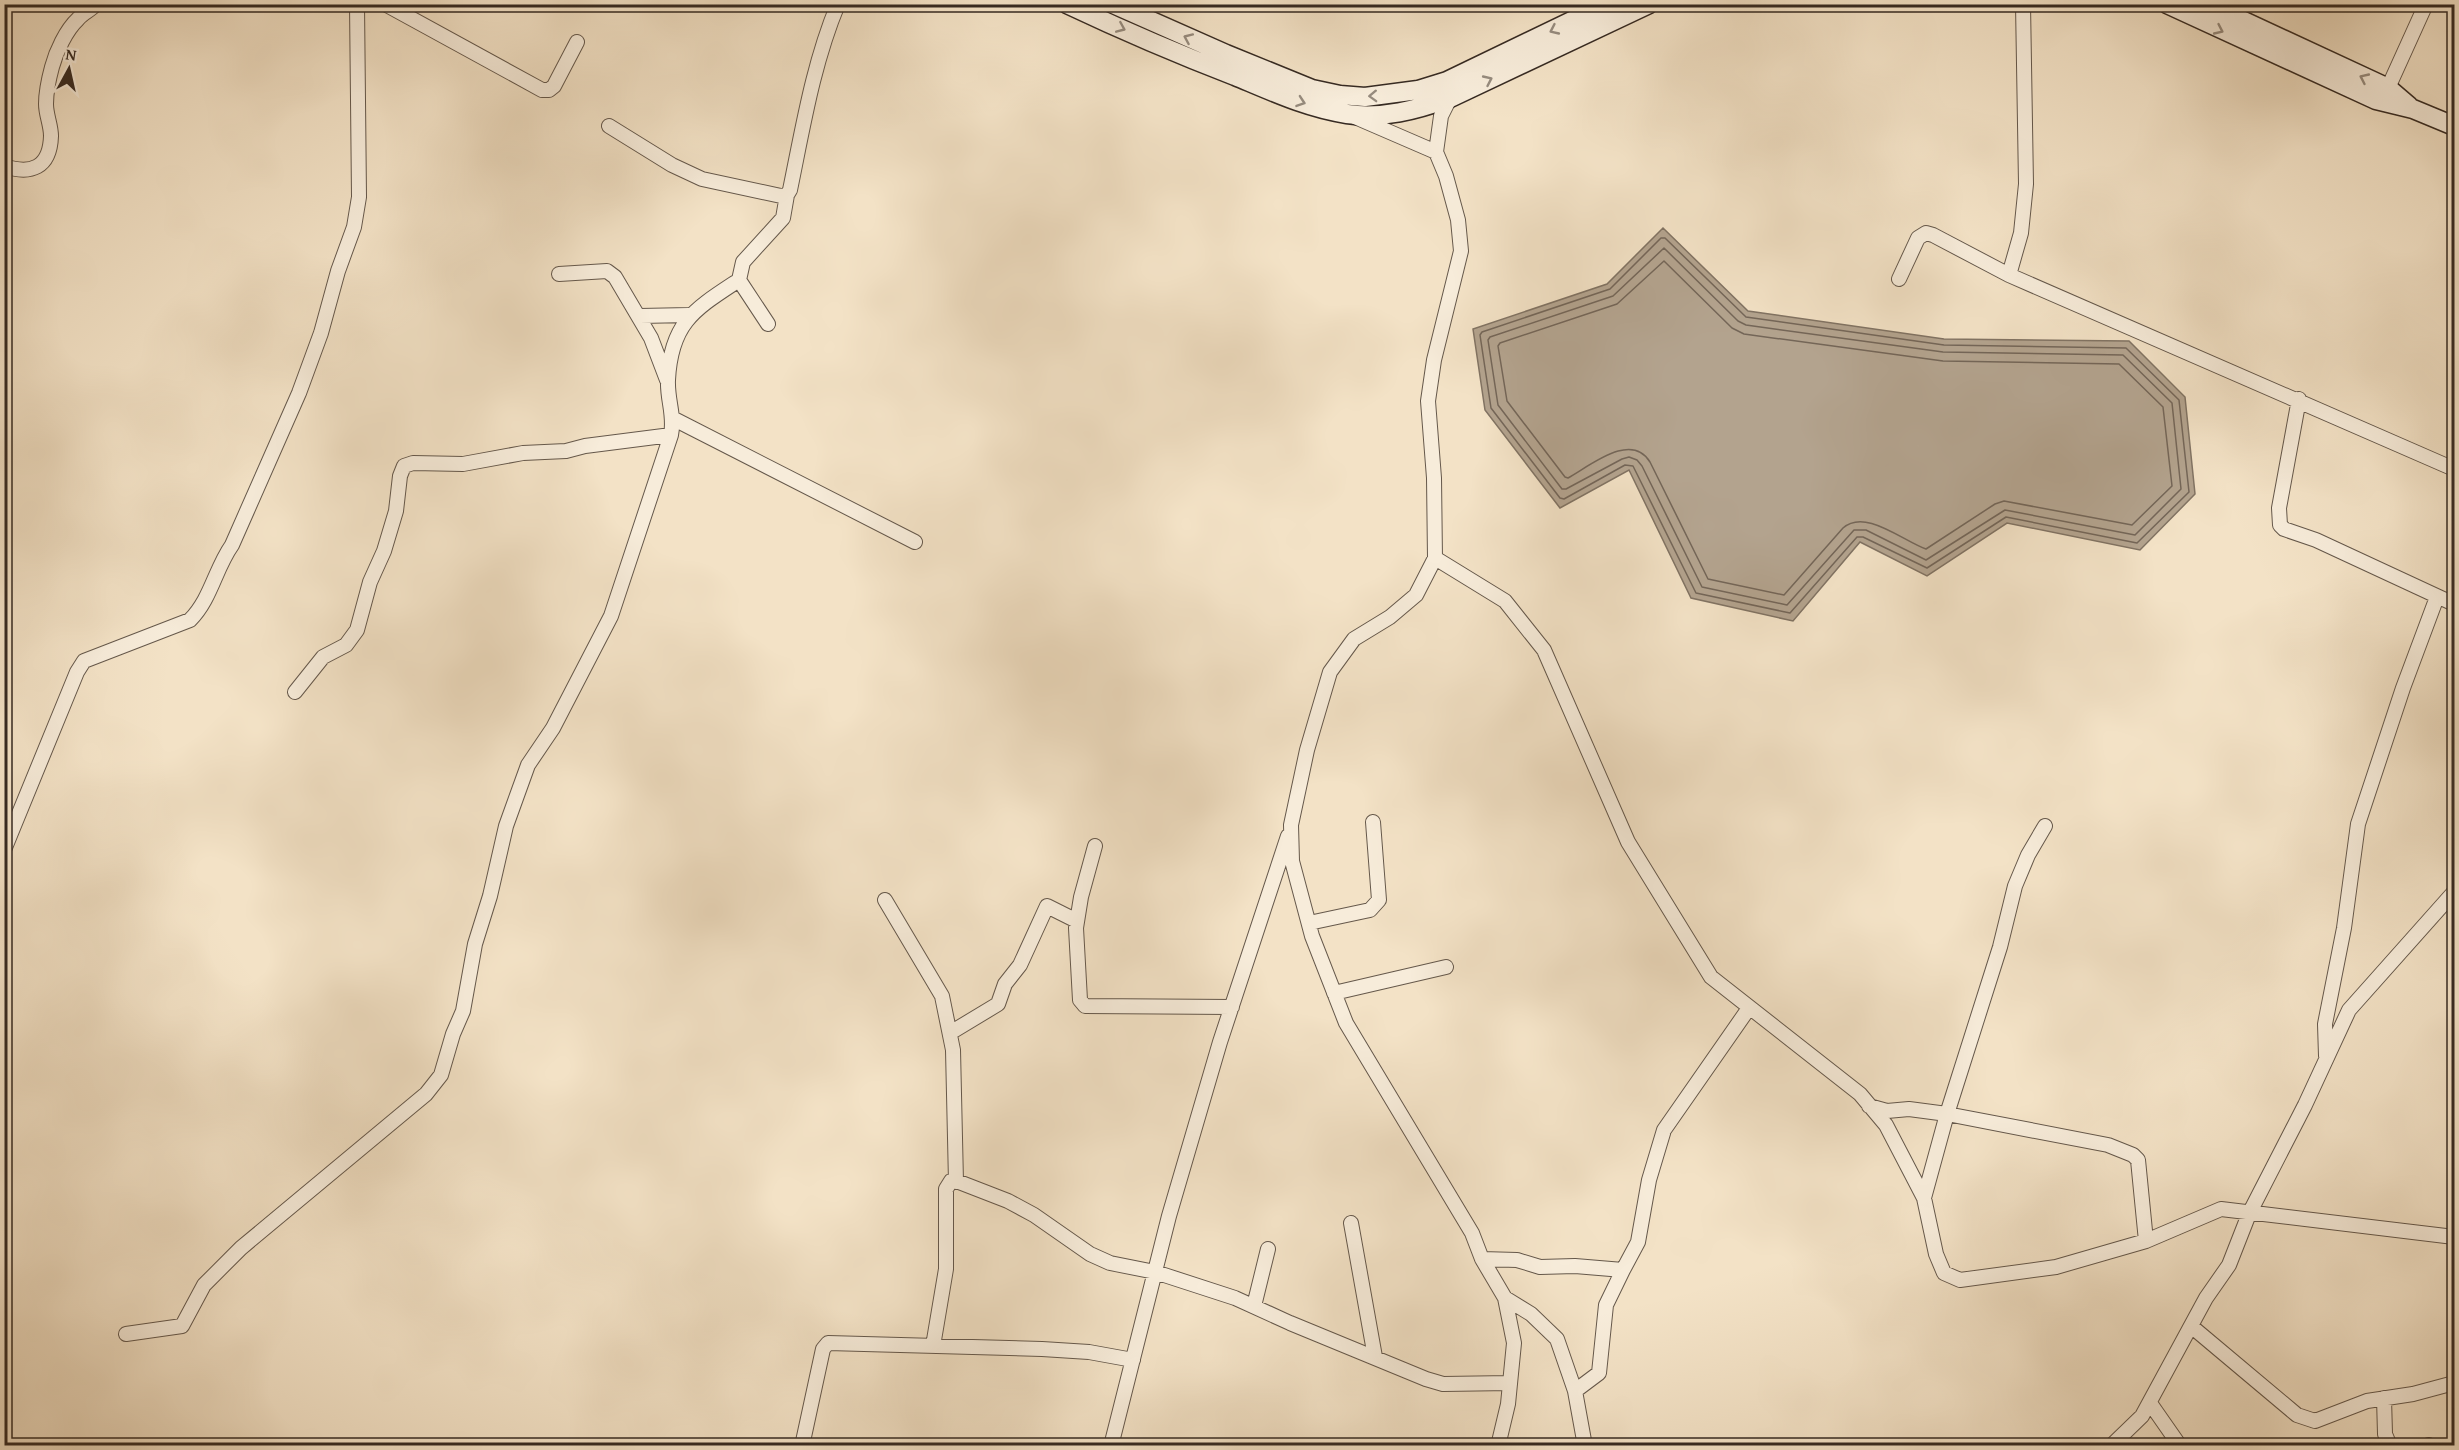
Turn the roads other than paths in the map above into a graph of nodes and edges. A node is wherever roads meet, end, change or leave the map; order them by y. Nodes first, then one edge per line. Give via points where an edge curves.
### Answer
1 (96, 4) edge
2 (357, 4) edge
3 (385, 4) edge
4 (838, 4) edge
5 (1067, 4) edge
6 (1113, 4) edge
7 (1607, 4) edge
8 (1649, 4) edge
9 (2023, 4) edge
10 (2167, 4) edge
11 (2207, 4) edge
12 (2426, 4) edge
13 (577, 42) dead end
14 (1222, 62) junction
15 (2388, 88) junction
16 (1450, 98) junction
17 (2413, 109) junction
18 (1348, 114) junction
19 (609, 126) dead end
20 (2454, 126) edge
21 (1436, 152) junction
22 (4, 166) edge
23 (787, 195) junction
24 (559, 274) dead end
25 (2009, 275) junction
26 (1899, 279) dead end
27 (740, 280) junction
28 (689, 315) junction
29 (640, 316) junction
30 (768, 324) dead end
31 (668, 382) junction
32 (2299, 399) junction
33 (674, 419) junction
34 (671, 435) junction
35 (2454, 469) edge
36 (915, 542) dead end
37 (1435, 558) junction
38 (2437, 597) junction
39 (2454, 604) edge
40 (295, 692) dead end
41 (1373, 822) dead end
42 (1291, 825) junction
43 (2045, 826) dead end
44 (1095, 846) dead end
45 (4, 850) edge
46 (885, 900) dead end
47 (2452, 902) edge
48 (1077, 921) junction
49 (1309, 923) junction
50 (1446, 967) dead end
51 (1334, 993) junction
52 (1232, 1007) junction
53 (1749, 1008) junction
54 (950, 1034) junction
55 (2326, 1060) junction
56 (1869, 1106) junction
57 (1947, 1114) junction
58 (956, 1182) junction
59 (1924, 1198) junction
60 (2249, 1214) junction
61 (1351, 1223) dead end
62 (2454, 1237) edge
63 (2146, 1241) junction
64 (1268, 1249) dead end
65 (1482, 1259) junction
66 (1623, 1270) junction
67 (1155, 1272) junction
68 (1505, 1298) junction
69 (1254, 1306) junction
70 (2191, 1326) junction
71 (126, 1334) dead end
72 (933, 1346) junction
73 (1375, 1357) junction
74 (1133, 1360) junction
75 (1510, 1383) junction
76 (2454, 1383) edge
77 (1575, 1391) junction
78 (2384, 1398) junction
79 (2150, 1403) junction
80 (802, 1446) edge
81 (1111, 1446) edge
82 (1498, 1446) edge
83 (1585, 1446) edge
84 (2111, 1446) edge
85 (2180, 1446) edge
86 (2390, 1446) edge

1 - 22 street via 77,19 52,67 46,104 51,135 42,162 32,171
2 - 45 street via 359,197 354,227 299,393 199,611 190,620 84,661
3 - 13 street via 542,90 554,86
4 - 23 street via 813,79
5 -> 14 main road
14 -> 6 main road
7 -> 14 main road via 1447,81 1391,95 1340,95
16 -> 8 main road
9 - 25 street via 2026,184 2021,233
10 -> 17 main road via 2376,100
15 -> 11 main road
12 - 15 street
14 -> 18 main road via 1305,105
15 - 17 main road
16 - 18 main road via 1398,113
16 - 21 street via 1441,116
17 - 20 main road
18 - 21 street
19 - 23 street via 702,179
21 - 37 street via 1458,220 1461,251 1428,401
23 - 27 street via 783,218 743,262
24 - 29 street via 607,271
25 - 26 street via 1926,233 1918,238
25 - 32 street
27 - 28 street
27 - 30 street
28 - 29 street
28 - 31 street via 678,333
29 - 31 street
31 - 33 street
32 - 35 street
32 - 38 street via 2279,508 2280,525
33 - 34 street
33 - 36 street
34 - 40 street via 463,464 404,466 396,511 357,630 346,645 323,657
34 - 71 street via 611,616 553,728 528,765 506,826 475,944 463,1011 441,1075 426,1094 241,1248 204,1285 182,1326
37 - 42 street via 1416,595 1354,639 1330,672 1307,750
37 - 53 street via 1505,601 1544,650 1628,842 1710,977
38 - 39 street
38 - 55 street via 2358,824 2325,1024
41 - 49 street via 1379,900 1370,910
42 - 49 street via 1292,861
42 - 52 street
43 - 57 street via 2020,870
44 - 48 street
46 - 54 street via 942,996
47 - 55 street via 2349,1010
48 - 52 street via 1077,966 1084,1006
48 - 54 street via 1047,906 998,1004
49 - 51 street
50 - 51 street
51 - 65 street via 1346,1023 1472,1233
52 - 67 street
53 - 56 street via 1860,1094
53 - 66 street via 1664,1130 1649,1180 1638,1242
54 - 58 street
55 - 60 street
56 - 57 street via 1887,1111 1909,1109
56 - 59 street via 1886,1125
57 - 59 street
57 - 63 street via 2108,1145 2133,1155 2138,1160
58 - 67 street via 1008,1201 1090,1254 1110,1263
58 - 72 street via 951,1181 946,1189 946,1269
59 - 63 street via 1944,1273 1960,1280 2056,1267
60 - 62 street
60 - 63 street via 2221,1209
60 - 70 street via 2229,1264
61 - 73 street
64 - 69 street
65 - 66 street via 1518,1260 1540,1267
65 - 68 street
66 - 77 street via 1606,1305 1599,1373
67 - 69 street
67 - 74 street
68 - 75 street via 1514,1343
68 - 77 street via 1531,1314 1557,1339
69 - 73 street
70 - 78 street via 2297,1415 2315,1421
70 - 79 street
72 - 74 street via 1089,1352
72 - 80 street via 828,1343 823,1349
73 - 75 street via 1443,1384
74 - 81 street
75 - 82 street
76 - 78 street
77 - 83 street
78 - 86 street via 2385,1434
79 - 84 street
79 - 85 street

